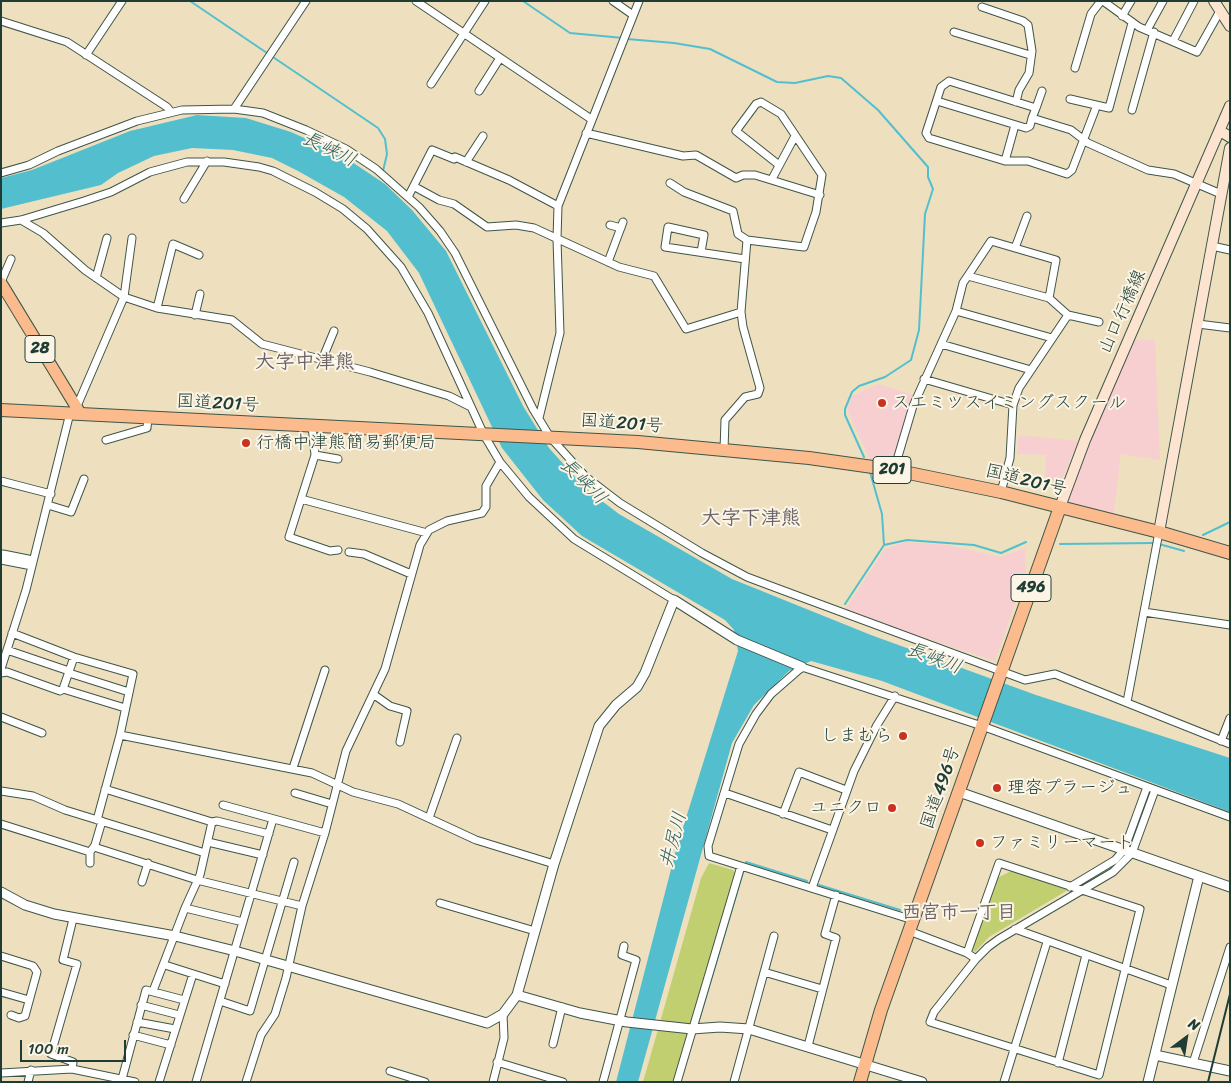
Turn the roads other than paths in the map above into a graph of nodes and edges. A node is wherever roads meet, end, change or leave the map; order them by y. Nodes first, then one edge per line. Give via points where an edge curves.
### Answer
1 (122, 1) edge
2 (306, 1) edge
3 (416, 1) edge
4 (485, 1) edge
5 (613, 1) edge
6 (639, 1) edge
7 (1102, 1) edge
8 (1131, 1) edge
9 (1163, 1) edge
10 (1194, 1) edge
11 (1214, 1) edge
12 (982, 6) dead end
13 (1220, 11) junction
14 (633, 15) junction
15 (1122, 16) junction
16 (1, 21) edge
17 (1132, 23) junction
18 (1230, 26) edge
19 (1151, 31) junction
20 (954, 32) dead end
21 (464, 33) junction
22 (1173, 41) junction
23 (86, 55) junction
24 (1030, 55) junction
25 (500, 58) junction
26 (434, 63) dead end
27 (442, 68) junction
28 (1074, 68) dead end
29 (431, 84) dead end
30 (1042, 91) dead end
31 (479, 92) dead end
32 (1070, 98) dead end
33 (937, 101) junction
34 (1016, 102) junction
35 (1230, 106) edge
36 (1036, 108) junction
37 (234, 109) junction
38 (1095, 110) dead end
39 (1132, 110) dead end
40 (171, 112) junction
41 (1032, 118) junction
42 (592, 119) junction
43 (1015, 125) junction
44 (1220, 131) junction
45 (586, 133) junction
46 (483, 136) dead end
47 (795, 136) junction
48 (1230, 137) edge
49 (1084, 140) junction
50 (1230, 148) edge
51 (207, 161) junction
52 (1004, 161) junction
53 (466, 162) junction
54 (779, 164) junction
55 (1, 173) edge
56 (772, 179) junction
57 (1197, 183) junction
58 (670, 184) dead end
59 (415, 186) junction
60 (820, 195) junction
61 (408, 197) junction
62 (1223, 198) junction
63 (184, 199) dead end
64 (558, 206) junction
65 (1027, 216) dead end
66 (21, 220) junction
67 (1, 223) edge
68 (610, 225) dead end
69 (108, 238) dead end
70 (132, 238) dead end
71 (557, 239) junction
72 (747, 240) junction
73 (1212, 246) junction
74 (1015, 248) junction
75 (1230, 250) edge
76 (701, 252) junction
77 (199, 255) dead end
78 (11, 259) dead end
79 (745, 259) junction
80 (608, 262) junction
81 (968, 276) junction
82 (96, 278) junction
83 (1, 283) edge
84 (200, 294) dead end
85 (124, 297) junction
86 (1049, 298) junction
87 (157, 308) junction
88 (956, 311) junction
89 (741, 312) junction
90 (1068, 315) junction
91 (195, 316) junction
92 (1099, 322) dead end
93 (1198, 324) junction
94 (1230, 328) edge
95 (334, 331) dead end
96 (1052, 338) junction
97 (941, 344) junction
98 (322, 360) junction
99 (1031, 370) junction
100 (924, 380) junction
101 (1013, 405) junction
102 (471, 407) junction
103 (1, 410) edge
104 (76, 411) junction
105 (148, 417) junction
106 (539, 418) junction
107 (312, 426) junction
108 (487, 435) junction
109 (548, 437) junction
110 (106, 440) dead end
111 (724, 450) junction
112 (315, 454) junction
113 (338, 459) dead end
114 (500, 462) junction
115 (894, 470) junction
116 (84, 480) dead end
117 (1, 481) edge
118 (1001, 492) junction
119 (50, 494) junction
120 (301, 499) junction
121 (48, 505) junction
122 (1060, 507) junction
123 (1159, 532) junction
124 (427, 533) junction
125 (338, 550) dead end
126 (349, 552) dead end
127 (1230, 553) edge
128 (2, 557) edge
129 (32, 563) junction
130 (411, 574) junction
131 (674, 600) junction
132 (1144, 612) junction
133 (1230, 625) edge
134 (12, 633) junction
135 (5, 650) edge
136 (74, 657) junction
137 (802, 667) junction
138 (325, 670) dead end
139 (1002, 670) junction
140 (1, 671) edge
141 (69, 672) junction
142 (63, 689) junction
143 (129, 692) junction
144 (373, 694) junction
145 (896, 696) junction
146 (1127, 702) junction
147 (126, 708) junction
148 (1, 718) edge
149 (1230, 718) edge
150 (982, 724) junction
151 (42, 733) dead end
152 (120, 735) junction
153 (456, 738) dead end
154 (1221, 741) junction
155 (400, 742) dead end
156 (1230, 744) edge
157 (292, 768) junction
158 (336, 785) junction
159 (1147, 787) junction
160 (105, 789) junction
161 (846, 790) junction
162 (1155, 790) junction
163 (1, 791) edge
164 (960, 792) junction
165 (295, 793) dead end
166 (725, 793) junction
167 (332, 804) junction
168 (223, 805) dead end
169 (783, 814) junction
170 (429, 818) junction
171 (1230, 818) edge
172 (273, 819) junction
173 (99, 821) junction
174 (212, 822) junction
175 (1, 824) edge
176 (832, 830) junction
177 (325, 833) junction
178 (269, 834) junction
179 (208, 842) junction
180 (92, 850) junction
181 (1128, 851) junction
182 (205, 853) junction
183 (263, 855) junction
184 (294, 862) dead end
185 (90, 863) dead end
186 (148, 863) junction
187 (554, 864) junction
188 (742, 866) junction
189 (1199, 876) junction
190 (197, 880) junction
191 (142, 882) dead end
192 (1070, 887) junction
193 (1230, 887) edge
194 (812, 888) junction
195 (1081, 890) junction
196 (1, 892) edge
197 (252, 893) junction
198 (836, 896) junction
199 (283, 901) junction
200 (440, 903) dead end
201 (302, 906) junction
202 (185, 908) junction
203 (73, 919) junction
204 (243, 922) junction
205 (911, 925) junction
206 (1015, 929) junction
207 (535, 930) junction
208 (175, 936) junction
209 (774, 936) dead end
210 (1047, 942) junction
211 (624, 946) dead end
212 (1230, 947) edge
213 (235, 951) junction
214 (967, 952) junction
215 (1086, 955) junction
216 (1, 956) edge
217 (266, 959) junction
218 (976, 960) junction
219 (164, 965) junction
220 (289, 965) junction
221 (1126, 968) junction
222 (764, 972) junction
223 (193, 974) junction
224 (225, 984) junction
225 (1172, 985) junction
226 (822, 989) junction
227 (153, 991) junction
228 (1, 992) edge
229 (517, 995) junction
230 (29, 1000) junction
231 (184, 1000) junction
232 (220, 1001) junction
233 (141, 1005) junction
234 (562, 1007) junction
235 (503, 1014) junction
236 (11, 1015) dead end
237 (179, 1015) junction
238 (623, 1021) junction
239 (137, 1022) junction
240 (175, 1029) junction
241 (692, 1029) junction
242 (749, 1029) junction
243 (133, 1035) junction
244 (554, 1044) dead end
245 (171, 1045) junction
246 (808, 1046) junction
247 (1014, 1049) junction
248 (1155, 1055) junction
249 (497, 1062) junction
250 (1058, 1063) junction
251 (1193, 1063) junction
252 (865, 1064) junction
253 (72, 1069) junction
254 (31, 1070) junction
255 (390, 1071) dead end
256 (1230, 1071) edge
257 (1, 1073) edge
258 (122, 1079) junction
259 (28, 1082) edge
260 (135, 1082) edge
261 (159, 1082) edge
262 (196, 1082) edge
263 (246, 1082) edge
264 (425, 1082) edge
265 (493, 1082) edge
266 (563, 1082) edge
267 (603, 1082) edge
268 (677, 1082) edge
269 (734, 1082) edge
270 (860, 1082) edge
271 (922, 1082) edge
272 (1004, 1082) edge
273 (1148, 1082) edge

1 - 23 street
2 - 37 street
3 - 21 street
4 - 21 street
5 - 14 street
6 - 14 street
7 - 15 street
7 - 28 street via 1091,14
8 - 15 street
9 - 19 street
10 - 22 street
11 - 13 main road
12 - 24 street via 1028,25
13 - 18 main road
13 - 22 street via 1197,52
14 - 42 street
15 - 17 street
16 - 23 street via 54,37
17 - 19 street
17 - 32 street via 1109,108
19 - 22 street
19 - 39 street
20 - 24 street
21 - 25 street
21 - 27 street
23 - 40 street
24 - 34 street via 1027,79
25 - 31 street
25 - 42 street
26 - 27 street
27 - 29 street
30 - 36 street
33 - 34 street via 941,87 950,81
33 - 43 street
33 - 52 street via 926,133 929,138
34 - 36 street
35 - 44 main road, 山口行橋線
36 - 41 street
37 - 40 street via 198,108
37 - 61 street via 263,113 340,146 376,168
38 - 49 street
40 - 55 street via 137,120 58,150 29,166
41 - 43 street via 1026,128
41 - 49 street via 1071,130
42 - 45 street
43 - 52 street
44 - 48 main road
44 - 57 main road, 山口行橋線
45 - 56 street via 683,156 696,155 736,178 750,174
45 - 64 street
46 - 53 street
47 - 54 street
47 - 54 street via 781,114 761,102 736,131
47 - 60 street via 822,175
49 - 52 street via 1070,173 1028,161
49 - 57 street via 1152,172 1174,174
50 - 62 main road
51 - 63 street
51 - 66 street via 168,166 133,179 111,192
51 - 102 street via 273,171 343,209 367,229 392,254 413,285
53 - 59 street via 432,150
53 - 64 street
54 - 56 street
56 - 60 street
57 - 62 street
57 - 122 main road, 山口行橋線 via 1089,431
58 - 72 street via 734,211 738,234
59 - 61 street
59 - 71 street via 439,200 454,204 487,227 525,226
60 - 72 street via 804,247
61 - 106 street via 440,231 455,253
62 - 73 main road
64 - 71 street
65 - 74 street
66 - 67 street
66 - 82 street via 43,233
68 - 80 street via 622,225
69 - 82 street
70 - 85 street
71 - 80 street
71 - 106 street via 560,332
72 - 79 street
73 - 75 street
73 - 93 main road
74 - 81 street via 990,241
74 - 86 street via 1056,260
76 - 76 street via 704,235 668,227 665,247
76 - 79 street
77 - 87 street via 173,244
78 - 83 street
79 - 89 street
80 - 89 street via 657,279 686,329
81 - 86 street
81 - 88 street
82 - 85 street
83 - 104 main road, 28
84 - 91 street
85 - 87 street
85 - 104 street
86 - 90 street
87 - 91 street
88 - 96 street
88 - 97 street
89 - 111 street via 760,388 758,394 745,397 725,420
90 - 92 street
90 - 96 street
91 - 98 street via 232,320 262,344
93 - 94 street
93 - 123 main road
95 - 98 street
96 - 99 street
97 - 99 street
97 - 100 street
98 - 102 street via 449,396
99 - 101 street
100 - 101 street
100 - 115 street via 908,420
101 - 118 street via 1010,458
102 - 108 street
103 - 104 highway, 国道201号 / 201
104 - 105 highway, 国道201号 / 201
104 - 119 street
105 - 107 highway, 国道201号 / 201
105 - 110 street via 147,428
106 - 109 street
107 - 108 highway, 国道201号 / 201
107 - 112 street
108 - 109 highway, 国道201号 / 201
108 - 114 street
109 - 111 highway, 国道201号 / 201
109 - 139 street via 586,478 620,503 747,577 868,624
111 - 115 highway, 国道201号 / 201
112 - 113 street
112 - 120 street
114 - 124 street via 486,486 486,507 482,513 455,518
114 - 131 street via 529,497 574,540
115 - 118 highway, 国道201号 / 201
116 - 121 street via 71,512
117 - 119 street
118 - 122 highway, 国道201号 / 201
119 - 121 street
120 - 124 street
120 - 125 street via 289,536
121 - 129 street
122 - 123 highway, 国道201号 / 201
122 - 139 highway, 国道496号 / 496
123 - 127 highway, 国道201号 / 201
123 - 132 street
124 - 130 street
126 - 130 street via 377,558
128 - 129 street
129 - 134 street
130 - 144 street via 389,656
131 - 137 street via 736,640
131 - 187 street via 645,673 599,726
132 - 133 street
132 - 146 street
134 - 135 street
134 - 136 street
135 - 140 street
135 - 141 street
136 - 141 street
136 - 143 street via 133,674
137 - 145 street
137 - 166 street via 771,694 756,714 739,744
138 - 157 street
139 - 146 street via 1026,680 1055,674
139 - 150 highway, 国道496号 / 496
140 - 142 street via 60,691
141 - 142 street
141 - 143 street
142 - 147 street
143 - 147 street
144 - 155 street via 390,706 407,711
144 - 158 street via 346,752
145 - 150 street
145 - 161 street via 877,725
146 - 154 street
147 - 152 street
148 - 151 street
149 - 154 street
150 - 159 street
150 - 164 highway, 国道496号 / 496
152 - 157 street
152 - 160 street
153 - 170 street
154 - 156 street
157 - 158 street
158 - 167 street
158 - 170 street via 386,799
159 - 162 street
159 - 181 street
160 - 173 street
160 - 174 street
161 - 169 street via 799,772
161 - 176 street
162 - 171 street
162 - 181 street
163 - 173 street via 33,796
164 - 181 street
164 - 205 highway, 国道496号 / 496
165 - 167 street
166 - 169 street
166 - 188 street via 708,846 709,856
167 - 177 street
168 - 172 street
169 - 176 street
170 - 187 street via 476,840
172 - 177 street
172 - 178 street
173 - 180 street
173 - 182 street
174 - 178 street
174 - 179 street
175 - 180 street
176 - 194 street
177 - 201 street
178 - 183 street
179 - 182 street
179 - 183 street
180 - 185 street
180 - 186 street
181 - 189 street
181 - 192 street
181 - 195 street via 1113,872
182 - 190 street
183 - 197 street
184 - 199 street
186 - 190 street
186 - 191 street
187 - 207 street
188 - 194 street
188 - 241 street
189 - 193 street
189 - 225 street
190 - 197 street
190 - 202 street
192 - 195 street
192 - 214 street via 999,863
194 - 198 street
195 - 206 street
195 - 221 street via 1140,909
196 - 203 street via 25,905
197 - 199 street
197 - 204 street
198 - 205 street
198 - 226 street via 825,934 836,938
199 - 201 street
199 - 217 street
200 - 207 street
201 - 220 street
202 - 204 street
202 - 208 street
203 - 208 street
203 - 253 street via 63,960 77,964 51,1054 73,1062
204 - 213 street
205 - 214 street
205 - 252 highway, 国道496号 / 496
206 - 210 street
206 - 218 street via 988,947
207 - 229 street
208 - 213 street
208 - 219 street
209 - 222 street
210 - 215 street
210 - 247 street
211 - 238 street via 622,955 636,960
212 - 251 street
213 - 217 street
213 - 224 street
214 - 218 street
215 - 221 street
215 - 250 street
216 - 230 street via 33,966 37,972
217 - 220 street
217 - 232 street via 250,1011
218 - 247 street via 934,1012 930,1022
219 - 223 street
219 - 227 street
220 - 235 street via 480,1022 493,1021
220 - 263 street via 275,1014 261,1035
221 - 225 street
221 - 250 street via 1099,1075
222 - 226 street
222 - 242 street
223 - 224 street
223 - 231 street
224 - 232 street
225 - 248 street
226 - 246 street
227 - 231 street
227 - 233 street via 146,990
228 - 230 street
229 - 234 street
229 - 235 street
230 - 236 street via 24,1016
231 - 237 street
232 - 262 street
233 - 237 street
233 - 239 street
234 - 238 street
234 - 244 street
235 - 249 street via 504,1038
237 - 240 street
238 - 241 street
238 - 267 street
239 - 240 street
239 - 243 street
240 - 245 street
241 - 242 street
241 - 268 street
242 - 246 street
242 - 269 street
243 - 245 street
243 - 258 street
245 - 261 street
246 - 252 street
247 - 250 street
247 - 272 street
248 - 251 street
248 - 273 street
249 - 265 street
249 - 266 street
251 - 256 street
252 - 270 highway, 国道496号 / 496
252 - 271 street
253 - 254 street
253 - 258 street
254 - 257 street
254 - 259 street
255 - 264 street
258 - 260 street

